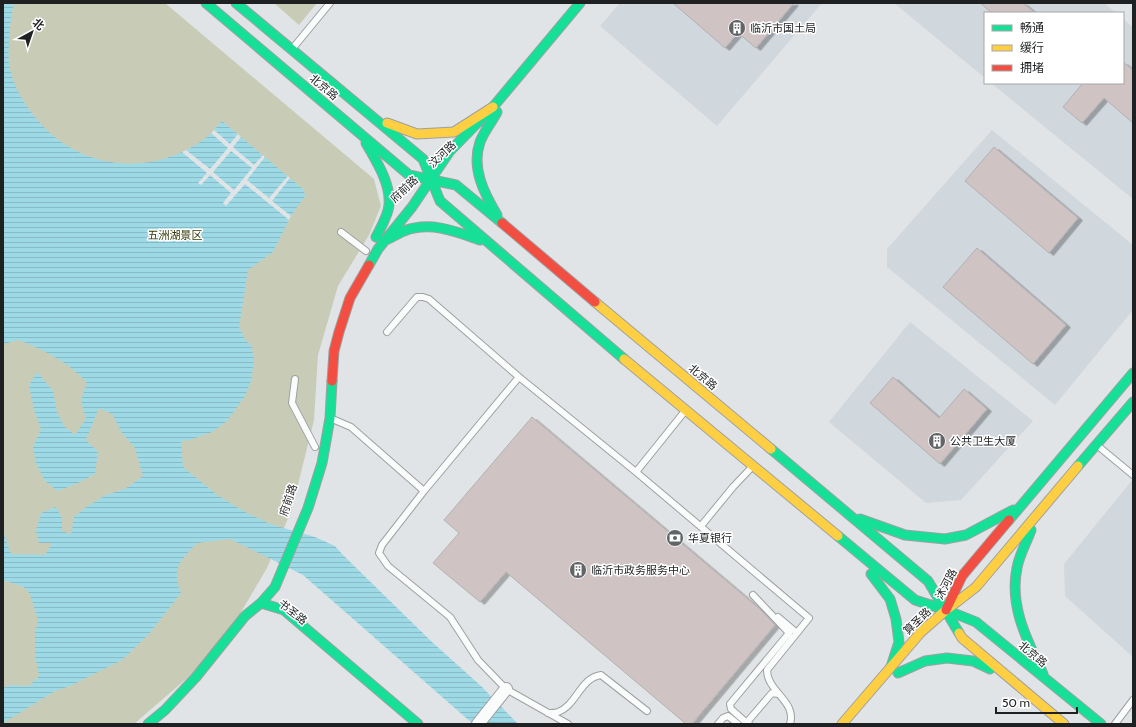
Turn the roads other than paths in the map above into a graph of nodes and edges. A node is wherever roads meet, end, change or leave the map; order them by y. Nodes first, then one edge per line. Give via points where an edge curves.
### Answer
1 (206, 3) edge
2 (236, 3) edge
3 (330, 3) edge
4 (580, 3) edge
5 (588, 3) edge
6 (292, 50) junction
7 (495, 110) junction
8 (375, 118) junction
9 (362, 136) junction
10 (431, 181) junction
11 (503, 226) junction
12 (341, 232) dead end
13 (380, 239) junction
14 (490, 243) junction
15 (364, 255) joint
16 (387, 332) dead end
17 (325, 349) dead end
18 (1133, 373) edge
19 (519, 377) junction
20 (295, 379) dead end
21 (1133, 402) edge
22 (321, 410) dead end
23 (686, 411) junction
24 (330, 418) junction
25 (318, 432) dead end
26 (1096, 445) junction
27 (316, 447) junction
28 (752, 466) junction
29 (636, 472) junction
30 (1133, 475) edge
31 (424, 491) junction
32 (1022, 504) junction
33 (304, 506) junction
34 (849, 515) junction
35 (1036, 516) junction
36 (701, 526) junction
37 (840, 539) junction
38 (274, 565) dead end
39 (267, 581) dead end
40 (261, 603) junction
41 (946, 610) junction
42 (797, 633) junction
43 (929, 638) dead end
44 (238, 639) dead end
45 (913, 656) dead end
46 (891, 667) junction
47 (1010, 679) junction
48 (1046, 680) junction
49 (504, 692) junction
50 (778, 694) junction
51 (1133, 700) edge
52 (177, 711) dead end
53 (647, 711) dead end
54 (547, 713) junction
55 (148, 724) edge
56 (162, 724) edge
57 (407, 724) edge
58 (418, 724) edge
59 (478, 724) edge
60 (568, 724) edge
61 (718, 724) edge
62 (738, 724) edge
63 (749, 724) edge
64 (790, 724) edge
65 (842, 724) edge
66 (1064, 724) edge
67 (1101, 724) edge
68 (1115, 724) edge

1 - 9 main road, 北京路
2 - 6 main road, 北京路
3 - 6 lane
4 - 7 main road, 汶河路
5 - 7 main road, 汶河路
6 - 8 main road, 北京路
7 - 8 main road via 454,132 437,134 417,134
7 - 10 main road, 汶河路 via 460,154
7 - 10 main road, 汶河路 via 450,151
7 - 11 main road via 480,142 476,168 485,194
8 - 10 main road, 北京路 via 423,159
9 - 10 main road, 北京路 via 409,175
9 - 13 main road via 389,194 388,213
10 - 11 main road, 北京路 via 456,185
10 - 13 main road, 府前路 via 405,201
10 - 14 main road, 北京路 via 440,201
11 - 34 main road, 北京路
12 - 15 lane
13 - 14 main road via 424,227 446,228
13 - 15 main road, 府前路
13 - 24 main road, 府前路 via 350,298 339,332 334,351
14 - 23 main road, 北京路
16 - 19 lane via 417,297 423,297
17 - 22 main road
18 - 32 main road, 沭河路
19 - 29 lane
19 - 31 lane
20 - 27 lane via 292,403
21 - 26 main road, 沭河路
23 - 28 main road, 北京路
23 - 29 lane
24 - 31 lane via 351,427
24 - 33 main road, 府前路 via 322,463
25 - 27 main road, 府前路
26 - 30 lane
26 - 35 main road, 沭河路
27 - 33 main road, 府前路
28 - 36 lane
28 - 37 main road, 北京路
29 - 36 lane
31 - 49 lane via 382,545 379,553 388,566 450,617 478,660
32 - 34 main road via 966,535 944,539 905,535
32 - 41 main road, 沭河路 via 962,576
33 - 38 main road, 府前路
33 - 40 main road, 府前路 via 280,577
34 - 41 main road, 北京路 via 928,582
35 - 41 main road, 沭河路 via 976,588
35 - 48 main road via 1017,568 1015,597 1022,630
36 - 42 lane via 809,618
37 - 41 main road, 北京路 via 915,600
37 - 46 main road via 890,599 899,642
39 - 40 main road, 府前路
40 - 44 main road, 府前路
40 - 55 main road, 府前路 via 245,616 196,678
40 - 57 main road, 书圣路
40 - 58 main road, 书圣路 via 284,610
41 - 43 main road, 算圣路
41 - 46 main road, 算圣路 via 921,632
41 - 47 main road, 北京路 via 962,638
41 - 48 main road, 北京路 via 976,622
42 - 50 lane via 767,670 767,676
42 - 63 lane via 753,594 789,633 730,704 731,709
45 - 47 main road via 896,676 925,660 947,658 973,661
46 - 65 main road, 算圣路
47 - 66 main road, 北京路
48 - 67 main road, 北京路
49 - 54 lane
49 - 59 street
50 - 63 lane via 772,693 748,721
50 - 64 lane via 792,712
51 - 68 lane
52 - 56 main road
53 - 54 lane via 601,675 594,676 585,683 566,707 557,712
54 - 60 lane
61 - 62 lane via 728,716

